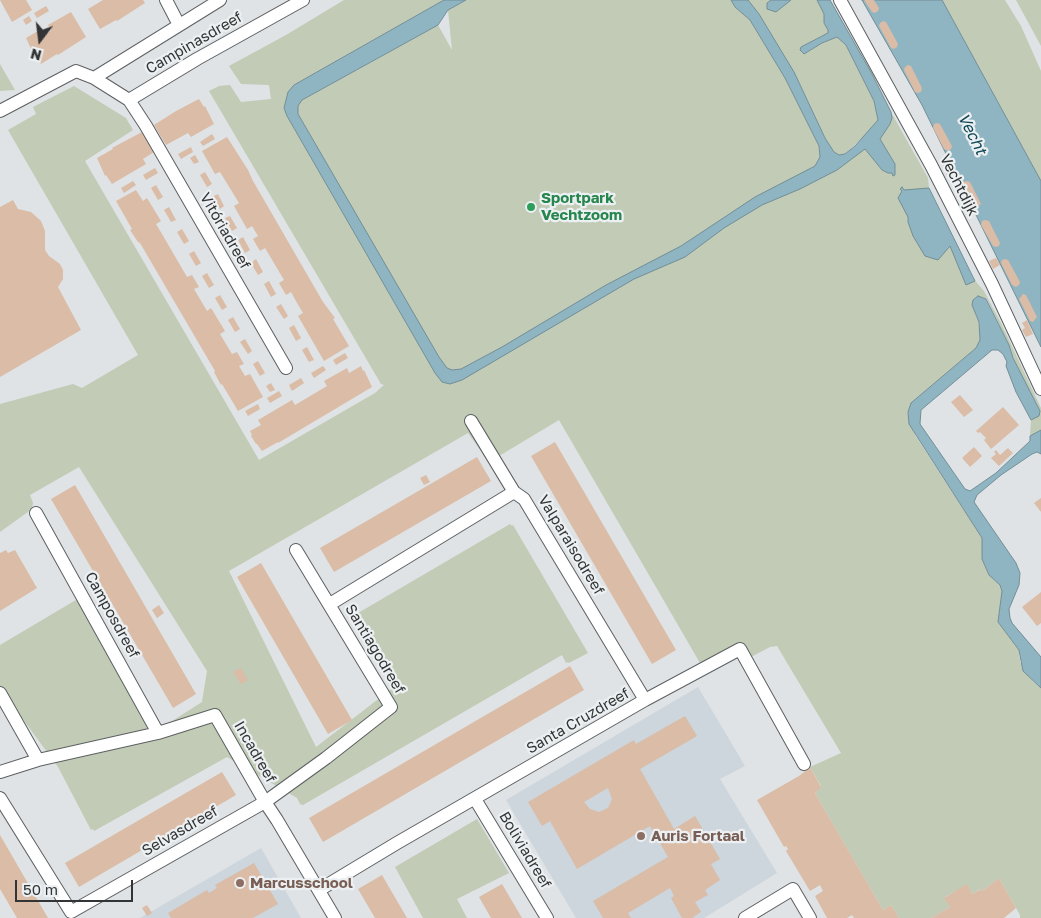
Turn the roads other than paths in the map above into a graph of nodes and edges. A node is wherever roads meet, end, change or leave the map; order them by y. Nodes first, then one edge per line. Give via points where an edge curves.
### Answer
1 (166, 0) edge
2 (220, 0) edge
3 (303, 0) edge
4 (840, 0) edge
5 (179, 25) junction
6 (94, 78) junction
7 (129, 100) junction
8 (0, 112) edge
9 (286, 368) dead end
10 (1041, 389) edge
11 (471, 421) dead end
12 (514, 492) junction
13 (36, 513) dead end
14 (296, 550) dead end
15 (330, 604) junction
16 (0, 693) edge
17 (645, 700) junction
18 (158, 733) junction
19 (38, 760) junction
20 (804, 764) dead end
21 (0, 772) edge
22 (0, 798) edge
23 (475, 799) junction
24 (264, 802) junction
25 (319, 890) junction
26 (335, 918) edge
27 (547, 918) edge
28 (745, 918) edge
29 (810, 918) edge

1 - 5 street
2 - 5 street, Campinasdreef
3 - 7 street, Campinasdreef
4 - 10 street, Vechtdijk via 931,165
5 - 6 street, Campinasdreef
6 - 7 street
6 - 8 street via 76,72
7 - 9 street, Vitóriadreef
11 - 12 street
12 - 15 street, Valparaisodreef
12 - 17 street, Valparaisodreef via 524,498
13 - 18 street, Camposdreef
14 - 15 street, Santiagodreef
15 - 24 street, Santiagodreef via 391,707
16 - 19 street
17 - 20 street, Santa Cruzdreef via 740,649
17 - 23 street, Santa Cruzdreef
18 - 19 street, Incadreef
18 - 24 street, Incadreef via 215,715
19 - 21 street, Incadreef
22 - 24 street, Selvasdreef via 71,912
23 - 25 street, Santa Cruzdreef
23 - 27 street, Boliviadreef
24 - 25 street, Incadreef
25 - 26 street, Incadreef
28 - 29 street via 794,889

